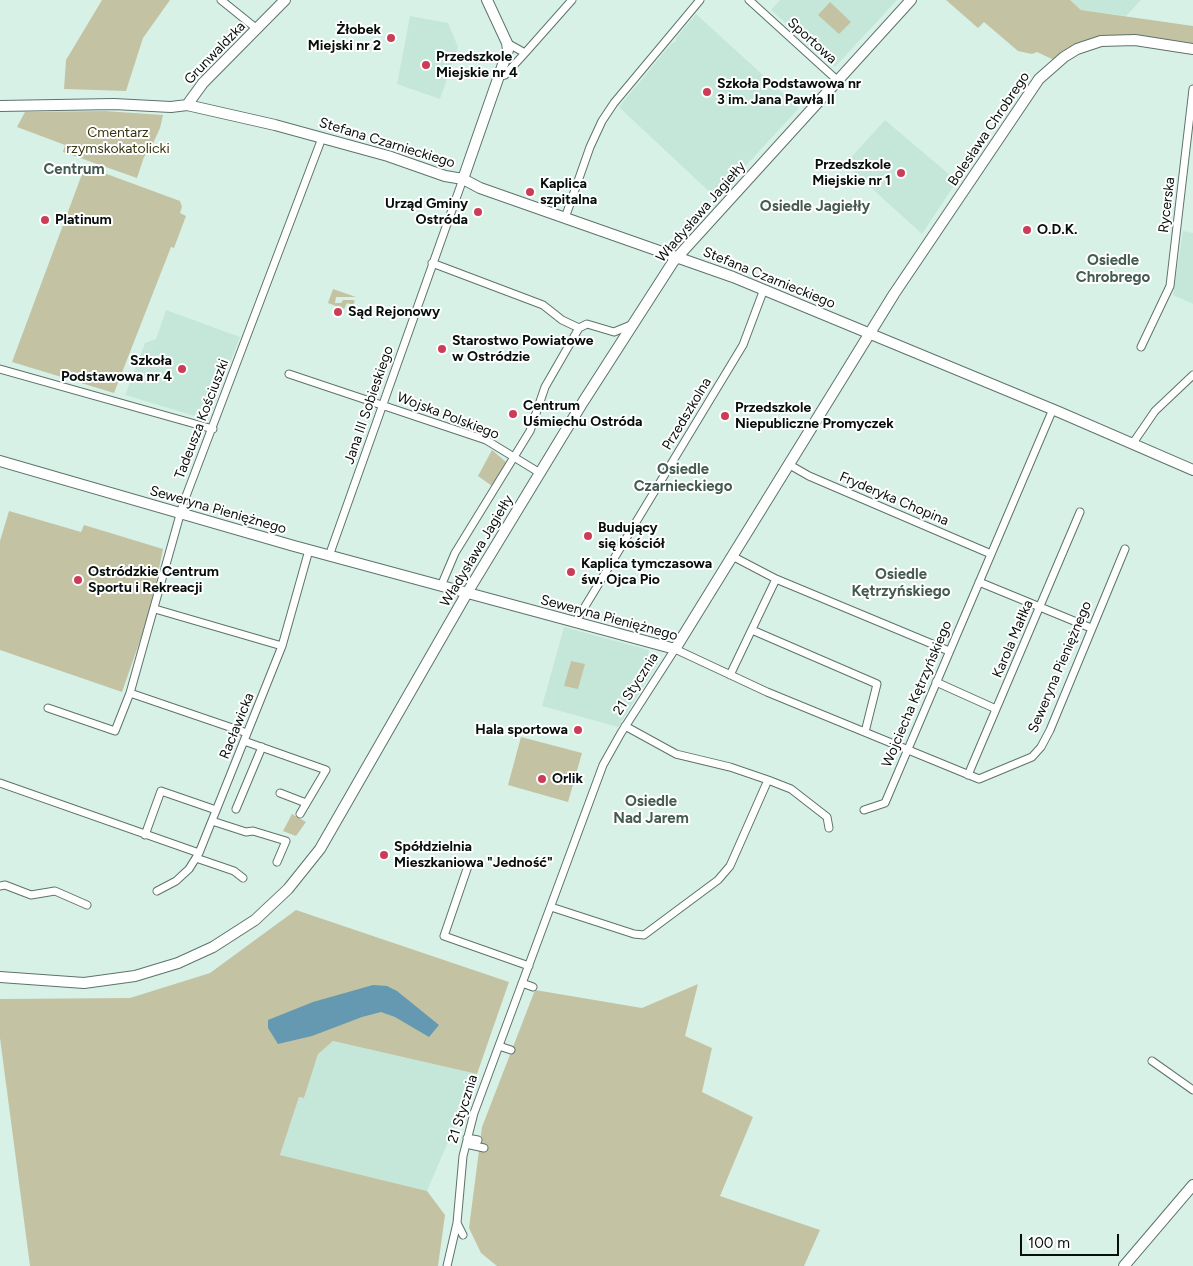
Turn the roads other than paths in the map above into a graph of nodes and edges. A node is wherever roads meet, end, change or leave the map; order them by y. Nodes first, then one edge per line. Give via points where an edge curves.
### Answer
1 (221, 0) edge
2 (285, 0) edge
3 (487, 0) edge
4 (572, 0) edge
5 (700, 0) edge
6 (749, 0) edge
7 (910, 0) edge
8 (257, 29) junction
9 (507, 43) junction
10 (1193, 48) edge
11 (525, 52) junction
12 (500, 76) junction
13 (837, 80) junction
14 (1193, 90) edge
15 (187, 105) junction
16 (0, 106) edge
17 (322, 138) junction
18 (463, 179) junction
19 (565, 218) junction
20 (677, 257) junction
21 (432, 263) junction
22 (764, 289) junction
23 (635, 322) junction
24 (579, 328) junction
25 (870, 334) junction
26 (1141, 348) dead end
27 (0, 370) edge
28 (289, 374) dead end
29 (1193, 375) edge
30 (382, 405) junction
31 (1053, 409) junction
32 (213, 429) junction
33 (1133, 443) junction
34 (513, 456) junction
35 (0, 462) edge
36 (788, 464) junction
37 (1193, 470) edge
38 (540, 473) junction
39 (1080, 512) dead end
40 (180, 514) junction
41 (1125, 549) dead end
42 (309, 550) junction
43 (991, 554) junction
44 (329, 556) junction
45 (732, 556) junction
46 (776, 579) junction
47 (978, 582) junction
48 (441, 586) junction
49 (467, 593) junction
50 (1040, 608) junction
51 (155, 609) junction
52 (575, 623) junction
53 (1091, 628) junction
54 (752, 630) junction
55 (282, 646) junction
56 (675, 649) junction
57 (949, 651) junction
58 (730, 675) junction
59 (936, 682) junction
60 (130, 693) junction
61 (48, 708) dead end
62 (996, 709) junction
63 (626, 726) junction
64 (865, 732) junction
65 (247, 733) junction
66 (244, 741) junction
67 (262, 747) junction
68 (907, 750) junction
69 (968, 775) junction
70 (768, 780) junction
71 (0, 783) edge
72 (280, 793) dead end
73 (306, 803) junction
74 (236, 809) dead end
75 (216, 810) junction
76 (864, 810) dead end
77 (300, 814) dead end
78 (212, 821) junction
79 (829, 828) dead end
80 (145, 835) junction
81 (197, 856) junction
82 (277, 862) dead end
83 (468, 866) dead end
84 (243, 878) dead end
85 (0, 886) edge
86 (157, 891) dead end
87 (87, 905) dead end
88 (551, 907) junction
89 (529, 966) junction
90 (0, 977) edge
91 (522, 983) junction
92 (533, 987) dead end
93 (499, 1046) junction
94 (511, 1050) dead end
95 (1152, 1061) dead end
96 (1193, 1090) edge
97 (478, 1140) dead end
98 (467, 1141) junction
99 (484, 1148) dead end
100 (1193, 1185) edge
101 (457, 1223) junction
102 (463, 1235) dead end
103 (447, 1266) edge
104 (1124, 1266) edge

1 - 8 street
2 - 8 street, Grunwaldzka
3 - 9 street
4 - 11 street
5 - 19 street via 602,121
6 - 13 street, Sportowa
7 - 13 street, Władysława Jagiełły
8 - 15 street, Grunwaldzka via 198,88
9 - 11 street
9 - 12 street
10 - 25 street, Bolesława Chrobrego via 1126,39 1101,41 1077,49 1050,68 1031,91
11 - 12 street via 505,75
12 - 18 street
13 - 20 street, Władysława Jagiełły
14 - 26 street, Rycerska via 1170,286
15 - 16 street, Stefana Czarnieckiego
15 - 17 street, Stefana Czarnieckiego
17 - 18 street, Stefana Czarnieckiego
17 - 32 street, Tadeusza Kościuszki
18 - 19 street, Stefana Czarnieckiego
18 - 21 street, Jana III Sobieskiego
19 - 20 street, Stefana Czarnieckiego
20 - 22 street, Stefana Czarnieckiego
20 - 23 street, Władysława Jagiełły
21 - 24 street via 543,305
21 - 30 street, Jana III Sobieskiego
22 - 25 street, Stefana Czarnieckiego
22 - 52 street, Przedszkolna via 743,345
23 - 24 street via 614,332 587,324
23 - 38 street, Władysława Jagiełły
24 - 34 street via 545,387 530,431
25 - 31 street, Stefana Czarnieckiego
25 - 36 street, 21 Stycznia
27 - 32 street
28 - 30 street, Wojska Polskiego
29 - 33 street via 1155,411
30 - 34 street, Wojska Polskiego via 486,440
30 - 44 street, Jana III Sobieskiego
31 - 33 street, Stefana Czarnieckiego
31 - 43 street, Wojciecha Kętrzyńskiego
32 - 40 street, Tadeusza Kościuszki
33 - 37 street, Stefana Czarnieckiego
34 - 38 street, Wojska Polskiego
34 - 48 street via 456,553
35 - 40 street, Seweryna Pieniężnego
36 - 43 street, Fryderyka Chopina
36 - 45 street, 21 Stycznia
38 - 49 street, Władysława Jagiełły
39 - 50 street, Karola Małłka
40 - 42 street, Seweryna Pieniężnego
40 - 51 street, Tadeusza Kościuszki
41 - 53 street, Seweryna Pieniężnego
42 - 44 street, Seweryna Pieniężnego
42 - 55 street, Racławicka
43 - 47 street, Wojciecha Kętrzyńskiego
44 - 48 street, Seweryna Pieniężnego
45 - 46 street
45 - 56 street, 21 Stycznia
46 - 54 street
46 - 57 street
47 - 50 street
47 - 57 street, Wojciecha Kętrzyńskiego
48 - 49 street, Seweryna Pieniężnego
49 - 52 street, Seweryna Pieniężnego
49 - 90 street, Władysława Jagiełły via 312,862 256,920 214,947 136,976 84,983
50 - 53 street
50 - 62 street, Karola Małłka
51 - 55 street
51 - 60 street, Tadeusza Kościuszki
52 - 56 street, Seweryna Pieniężnego
53 - 69 street, Seweryna Pieniężnego via 1041,747 1032,757 979,779
54 - 58 street
54 - 64 street via 877,684
55 - 65 street, Racławicka
56 - 58 street, Seweryna Pieniężnego
56 - 63 street, 21 Stycznia
57 - 59 street, Wojciecha Kętrzyńskiego
58 - 64 street, Seweryna Pieniężnego
59 - 62 street
59 - 68 street, Wojciecha Kętrzyńskiego
60 - 61 street, Tadeusza Kościuszki via 115,731
60 - 65 street
62 - 69 street, Karola Małłka
63 - 70 street via 676,754 730,766
63 - 88 street, 21 Stycznia via 598,777
64 - 68 street, Seweryna Pieniężnego
65 - 66 street, Racławicka
66 - 67 street
66 - 75 street, Racławicka
67 - 73 street via 326,770
67 - 74 street
68 - 69 street, Seweryna Pieniężnego
68 - 76 street, Wojciecha Kętrzyńskiego via 885,803
70 - 79 street via 791,789 827,816
70 - 88 street via 730,866 718,880 644,935
71 - 80 street
72 - 73 street
73 - 77 street
75 - 78 street, Racławicka
75 - 80 street via 161,791
78 - 81 street, Racławicka
78 - 82 street via 286,841
80 - 81 street
81 - 84 street
81 - 86 street, Racławicka via 176,881
83 - 89 street via 444,936
85 - 87 street via 31,895 55,891
88 - 89 street, 21 Stycznia
89 - 91 street, 21 Stycznia
91 - 92 street
91 - 93 street, 21 Stycznia
93 - 94 street
93 - 98 street, 21 Stycznia
95 - 96 street
97 - 98 street
98 - 99 street
98 - 101 street, 21 Stycznia
100 - 104 street
101 - 102 street
101 - 103 street, 21 Stycznia

